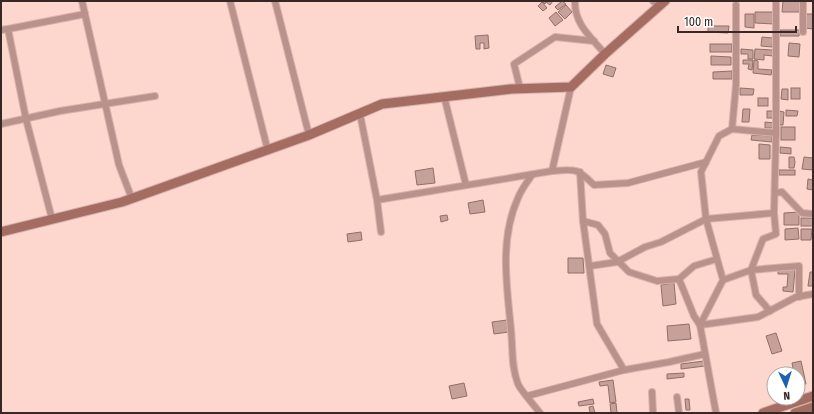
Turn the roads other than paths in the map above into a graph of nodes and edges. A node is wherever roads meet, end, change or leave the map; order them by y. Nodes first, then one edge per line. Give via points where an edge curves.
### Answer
1 (82, 1) edge
2 (230, 1) edge
3 (275, 1) edge
4 (576, 1) edge
5 (776, 1) edge
6 (803, 1) edge
7 (659, 3) edge
8 (736, 5) dead end
9 (85, 14) junction
10 (8, 29) junction
11 (1, 30) edge
12 (803, 32) dead end
13 (594, 41) junction
14 (605, 54) junction
15 (571, 87) junction
16 (520, 88) junction
17 (155, 96) dead end
18 (444, 96) junction
19 (105, 105) junction
20 (360, 114) junction
21 (26, 119) junction
22 (1, 124) edge
23 (732, 129) junction
24 (776, 132) junction
25 (310, 135) junction
26 (268, 151) junction
27 (706, 162) junction
28 (552, 171) junction
29 (580, 172) junction
30 (532, 175) junction
31 (466, 185) junction
32 (775, 193) junction
33 (132, 198) junction
34 (378, 200) junction
35 (774, 213) junction
36 (813, 214) edge
37 (52, 219) junction
38 (706, 219) junction
39 (583, 221) junction
40 (1, 232) edge
41 (381, 232) dead end
42 (717, 259) junction
43 (617, 262) junction
44 (590, 266) junction
45 (751, 270) junction
46 (679, 279) junction
47 (723, 280) junction
48 (813, 294) edge
49 (799, 297) junction
50 (770, 311) junction
51 (700, 325) junction
52 (705, 354) junction
53 (624, 370) junction
54 (652, 392) dead end
55 (527, 396) junction
56 (813, 396) edge
57 (677, 397) dead end
58 (813, 407) edge
59 (540, 413) edge
60 (654, 413) edge
61 (679, 413) edge
62 (716, 413) edge
63 (763, 413) edge
64 (795, 413) edge

1 - 9 street
2 - 26 street
3 - 25 street
4 - 13 street via 575,10 581,26
5 - 24 street
6 - 12 street
7 - 14 street
8 - 23 street via 736,85
9 - 10 street
9 - 19 street
10 - 11 street
10 - 21 street
13 - 14 street
13 - 16 street via 555,37 514,64
14 - 15 street
15 - 16 street
15 - 28 street
16 - 18 street
17 - 19 street
18 - 20 street via 382,104
18 - 31 street
19 - 21 street
19 - 33 street via 119,165
20 - 25 street
20 - 34 street
21 - 22 street
21 - 37 street
23 - 24 street
23 - 27 street via 719,136
24 - 32 street
25 - 26 street
26 - 33 street
27 - 29 street via 628,183 594,185
27 - 38 street via 701,172
28 - 29 street
28 - 30 street
29 - 39 street
30 - 31 street
30 - 55 street via 518,198 507,232 505,270 512,359 518,385
31 - 34 street
32 - 35 street
32 - 36 street via 782,192 802,213
33 - 37 street
34 - 41 street
35 - 38 street
35 - 45 street via 776,234 763,239
37 - 40 street
38 - 42 street
38 - 43 street
39 - 43 street via 598,225 605,234 610,253
39 - 44 street
42 - 46 street via 694,266
42 - 47 street
43 - 44 street
43 - 46 street via 629,272 657,281
44 - 53 street via 597,324
45 - 47 street
45 - 49 street via 799,266
45 - 50 street via 756,295
46 - 51 street
47 - 51 street
48 - 49 street
49 - 50 street
50 - 51 street via 758,317
51 - 52 street
52 - 53 street
52 - 62 street
53 - 55 street
54 - 60 street
55 - 59 street
56 - 63 street
57 - 61 street
58 - 64 street

